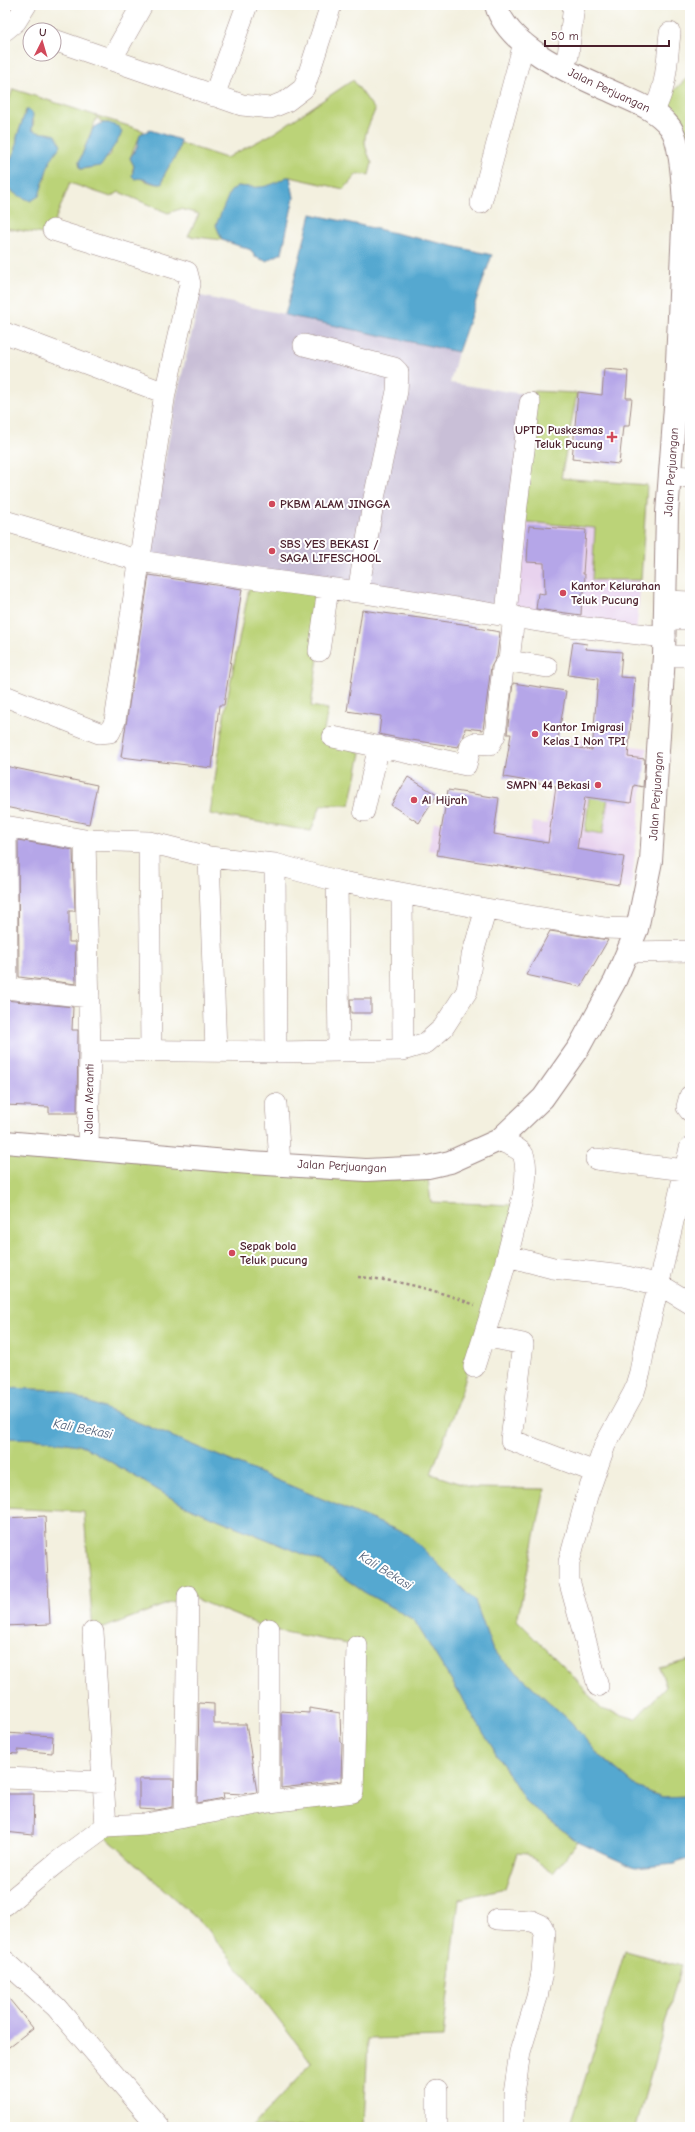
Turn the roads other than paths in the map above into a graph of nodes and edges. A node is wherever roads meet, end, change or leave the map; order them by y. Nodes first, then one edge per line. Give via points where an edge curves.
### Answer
1 (26, 5) edge
2 (142, 5) edge
3 (247, 5) edge
4 (331, 5) edge
5 (496, 5) edge
6 (574, 5) edge
7 (16, 29) edge
8 (670, 33) dead end
9 (62, 43) edge
10 (524, 43) junction
11 (111, 60) junction
12 (560, 67) junction
13 (214, 96) junction
14 (654, 110) junction
15 (481, 203) dead end
16 (687, 204) edge
17 (53, 230) dead end
18 (5, 333) edge
19 (684, 334) edge
20 (304, 345) dead end
21 (165, 393) junction
22 (530, 403) dead end
23 (683, 408) edge
24 (681, 477) edge
25 (5, 521) edge
26 (140, 561) junction
27 (328, 589) junction
28 (358, 592) junction
29 (690, 602) edge
30 (510, 616) junction
31 (690, 619) edge
32 (666, 628) junction
33 (319, 651) dead end
34 (690, 656) edge
35 (509, 661) junction
36 (547, 668) dead end
37 (5, 696) edge
38 (333, 738) dead end
39 (380, 746) junction
40 (364, 811) dead end
41 (6, 826) edge
42 (85, 840) junction
43 (148, 842) junction
44 (209, 857) junction
45 (275, 864) junction
46 (338, 881) junction
47 (402, 894) junction
48 (486, 909) junction
49 (637, 929) junction
50 (690, 951) edge
51 (627, 952) junction
52 (6, 988) edge
53 (89, 998) junction
54 (90, 1050) junction
55 (152, 1050) junction
56 (403, 1050) junction
57 (216, 1051) junction
58 (339, 1051) junction
59 (276, 1052) junction
60 (690, 1096) edge
61 (276, 1104) dead end
62 (690, 1111) edge
63 (499, 1140) junction
64 (5, 1142) edge
65 (88, 1148) junction
66 (690, 1148) edge
67 (596, 1158) dead end
68 (280, 1163) junction
69 (685, 1170) junction
70 (508, 1256) junction
71 (660, 1285) junction
72 (690, 1304) edge
73 (484, 1336) junction
74 (474, 1367) dead end
75 (595, 1472) junction
76 (188, 1596) dead end
77 (269, 1629) dead end
78 (94, 1632) dead end
79 (357, 1646) dead end
80 (598, 1686) dead end
81 (5, 1778) edge
82 (104, 1782) junction
83 (269, 1802) junction
84 (185, 1816) junction
85 (106, 1826) junction
86 (5, 1905) edge
87 (497, 1919) dead end
88 (5, 1961) edge
89 (437, 2090) dead end
90 (159, 2127) edge
91 (437, 2127) edge
92 (514, 2127) edge

1 - 7 street
2 - 11 street
3 - 13 street
4 - 13 street via 304,88 287,101 270,108 242,105
5 - 10 main road, Jalan Perjuangan via 507,26
6 - 12 street via 568,56
8 - 14 street via 665,77
9 - 11 street
10 - 12 main road, Jalan Perjuangan
10 - 15 street
11 - 13 street
12 - 14 main road, Jalan Perjuangan
14 - 16 main road, Jalan Perjuangan via 671,128 680,158
16 - 19 main road, Jalan Perjuangan
17 - 21 street via 187,272 190,284
18 - 21 street
19 - 23 main road, Jalan Perjuangan
20 - 28 street via 394,368 398,372 399,380 374,498
21 - 26 street
22 - 30 street via 515,521
23 - 24 main road, Jalan Perjuangan
24 - 32 main road, Jalan Perjuangan via 667,520
25 - 26 street
26 - 27 street
26 - 37 street via 120,694 115,721 110,732 99,733
27 - 28 street
27 - 33 street
28 - 30 street
29 - 32 street
30 - 32 street via 569,626
30 - 35 street
31 - 32 street
32 - 34 street
32 - 49 main road, Jalan Perjuangan via 651,861
35 - 36 street
35 - 39 street via 503,668 495,735 490,744 471,745 466,765 406,754
38 - 39 street
39 - 40 street
41 - 42 street
41 - 52 street
42 - 43 street
42 - 53 street, Jalan Meranti
43 - 44 street
43 - 55 street
44 - 45 street
44 - 57 street
45 - 46 street
45 - 59 street
46 - 47 street
46 - 58 street
47 - 48 street
47 - 56 street
48 - 49 street via 605,928
48 - 56 street via 472,956 467,991 462,1002 443,1028 426,1043
49 - 51 main road, Jalan Perjuangan
50 - 51 street
51 - 63 main road, Jalan Perjuangan via 600,1010 579,1047 543,1098
52 - 53 street
53 - 54 street, Jalan Meranti
54 - 55 street
54 - 65 street, Jalan Meranti
55 - 57 street
56 - 58 street
57 - 59 street
58 - 59 street
60 - 62 street via 687,1107
61 - 68 street
63 - 68 main road, Jalan Perjuangan via 450,1162 428,1167 366,1170
63 - 70 street via 524,1156 525,1175
64 - 65 main road, Jalan Perjuangan
65 - 68 main road, Jalan Perjuangan
66 - 69 street
67 - 69 street
69 - 71 street
70 - 71 street via 553,1268 623,1276
70 - 73 street
71 - 72 street
71 - 75 street via 634,1392 605,1445
73 - 74 street
73 - 75 street via 523,1344 511,1440
75 - 80 street via 570,1557 568,1574
76 - 84 street
77 - 83 street
78 - 82 street
79 - 83 street via 353,1792
81 - 82 street
82 - 85 street
83 - 84 street
84 - 85 street via 144,1824
85 - 86 street
87 - 92 street via 532,1921 541,1925 545,1933 537,1997 520,2052 514,2094
88 - 90 street via 56,2008
89 - 91 street

